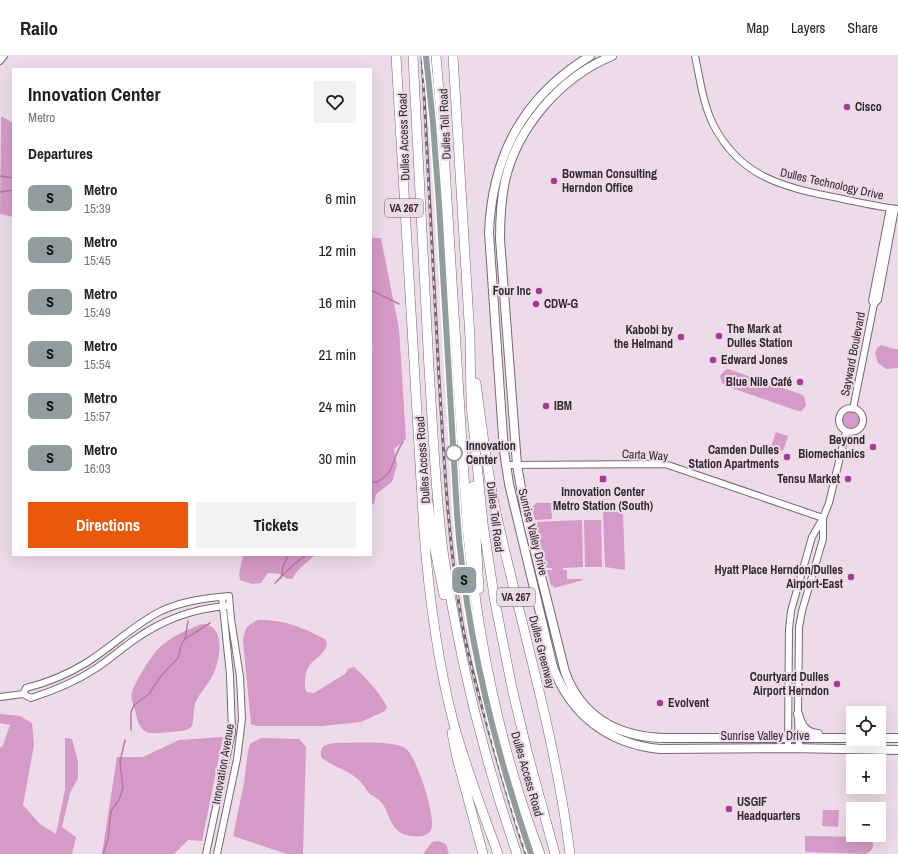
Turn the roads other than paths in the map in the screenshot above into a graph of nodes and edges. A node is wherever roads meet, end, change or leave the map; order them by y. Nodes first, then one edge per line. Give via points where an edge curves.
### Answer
1 (4, 56) edge
2 (396, 56) edge
3 (413, 56) edge
4 (436, 56) edge
5 (453, 56) edge
6 (590, 56) edge
7 (612, 56) edge
8 (695, 56) edge
9 (0, 61) edge
10 (895, 209) edge
11 (470, 338) junction
12 (414, 359) junction
13 (472, 404) junction
14 (853, 409) junction
15 (846, 432) junction
16 (506, 465) junction
17 (517, 465) junction
18 (823, 518) junction
19 (222, 597) junction
20 (230, 606) junction
21 (223, 607) junction
22 (486, 664) junction
23 (23, 694) junction
24 (0, 697) edge
25 (449, 704) junction
26 (798, 714) junction
27 (477, 718) junction
28 (787, 737) junction
29 (798, 737) junction
30 (842, 737) junction
31 (846, 737) edge
32 (886, 738) edge
33 (898, 738) edge
34 (788, 748) junction
35 (799, 748) junction
36 (898, 750) edge
37 (548, 826) junction
38 (206, 854) edge
39 (217, 854) edge
40 (483, 854) edge
41 (498, 854) edge
42 (517, 854) edge
43 (540, 854) edge
44 (555, 854) edge
45 (560, 854) edge
46 (570, 854) edge

1 - 9 street
2 - 12 highway, VA 267
3 - 27 highway, Dulles Access Road via 420,219 438,497 451,599
4 - 22 highway, Dulles Access Road via 446,176 467,525
5 - 11 highway, Dulles Toll Road / VA 267
6 - 16 main road, Sunrise Valley Drive via 553,82 527,112 515,129 503,155 494,190 489,233 501,426
7 - 17 main road, Sunrise Valley Drive via 570,81 540,111 518,146 505,180 500,214 500,239
8 - 10 street, Dulles Technology Drive via 714,126 729,148 750,168 786,186
10 - 14 street, Sayward Boulevard via 878,300 874,304
11 - 13 highway, Dulles Toll Road
11 - 46 highway, Dulles Greenway / VA 267 via 489,480 549,733
12 - 25 highway, VA 267 via 428,577 435,634
12 - 27 highway via 422,401 427,495 434,545 465,686
13 - 22 highway via 470,434
13 - 37 highway, Dulles Toll Road via 483,524 495,602 518,712
14 - 15 street, Sayward Boulevard via 846,409 839,416 839,424
14 - 15 street, Sayward Boulevard via 862,416 862,424 854,432
15 - 18 street
16 - 17 street, Carta Way
16 - 34 main road, Sunrise Valley Drive via 553,667 564,690 583,716 610,735 645,747
17 - 18 street, Carta Way via 665,464
17 - 28 main road, Sunrise Valley Drive via 526,516 562,664 572,688 588,708 613,727 639,736
18 - 26 street via 823,539 800,619
18 - 28 street via 812,537 790,619
19 - 20 street, Innovation Avenue via 230,596
19 - 21 street, Innovation Avenue
19 - 23 street, Innovation Avenue via 192,601 162,611 138,624 85,664 26,688
20 - 21 street
20 - 39 street, Innovation Avenue via 240,677 242,719 237,759
21 - 23 street via 185,613 161,623 95,669 64,686 30,698
21 - 38 street, Innovation Avenue via 230,674 232,732
22 - 43 highway, Dulles Access Road via 514,776
23 - 24 street
25 - 40 highway via 454,745
25 - 41 highway, VA 267
26 - 29 street
26 - 30 main road via 803,728 809,733
27 - 42 highway, Dulles Access Road
28 - 29 main road, Sunrise Valley Drive
28 - 34 street
29 - 30 main road, Sunrise Valley Drive
29 - 35 street
30 - 31 main road, Sunrise Valley Drive
32 - 33 main road
34 - 35 main road, Sunrise Valley Drive
35 - 36 main road, Sunrise Valley Drive
37 - 44 highway, Dulles Toll Road
37 - 45 highway

